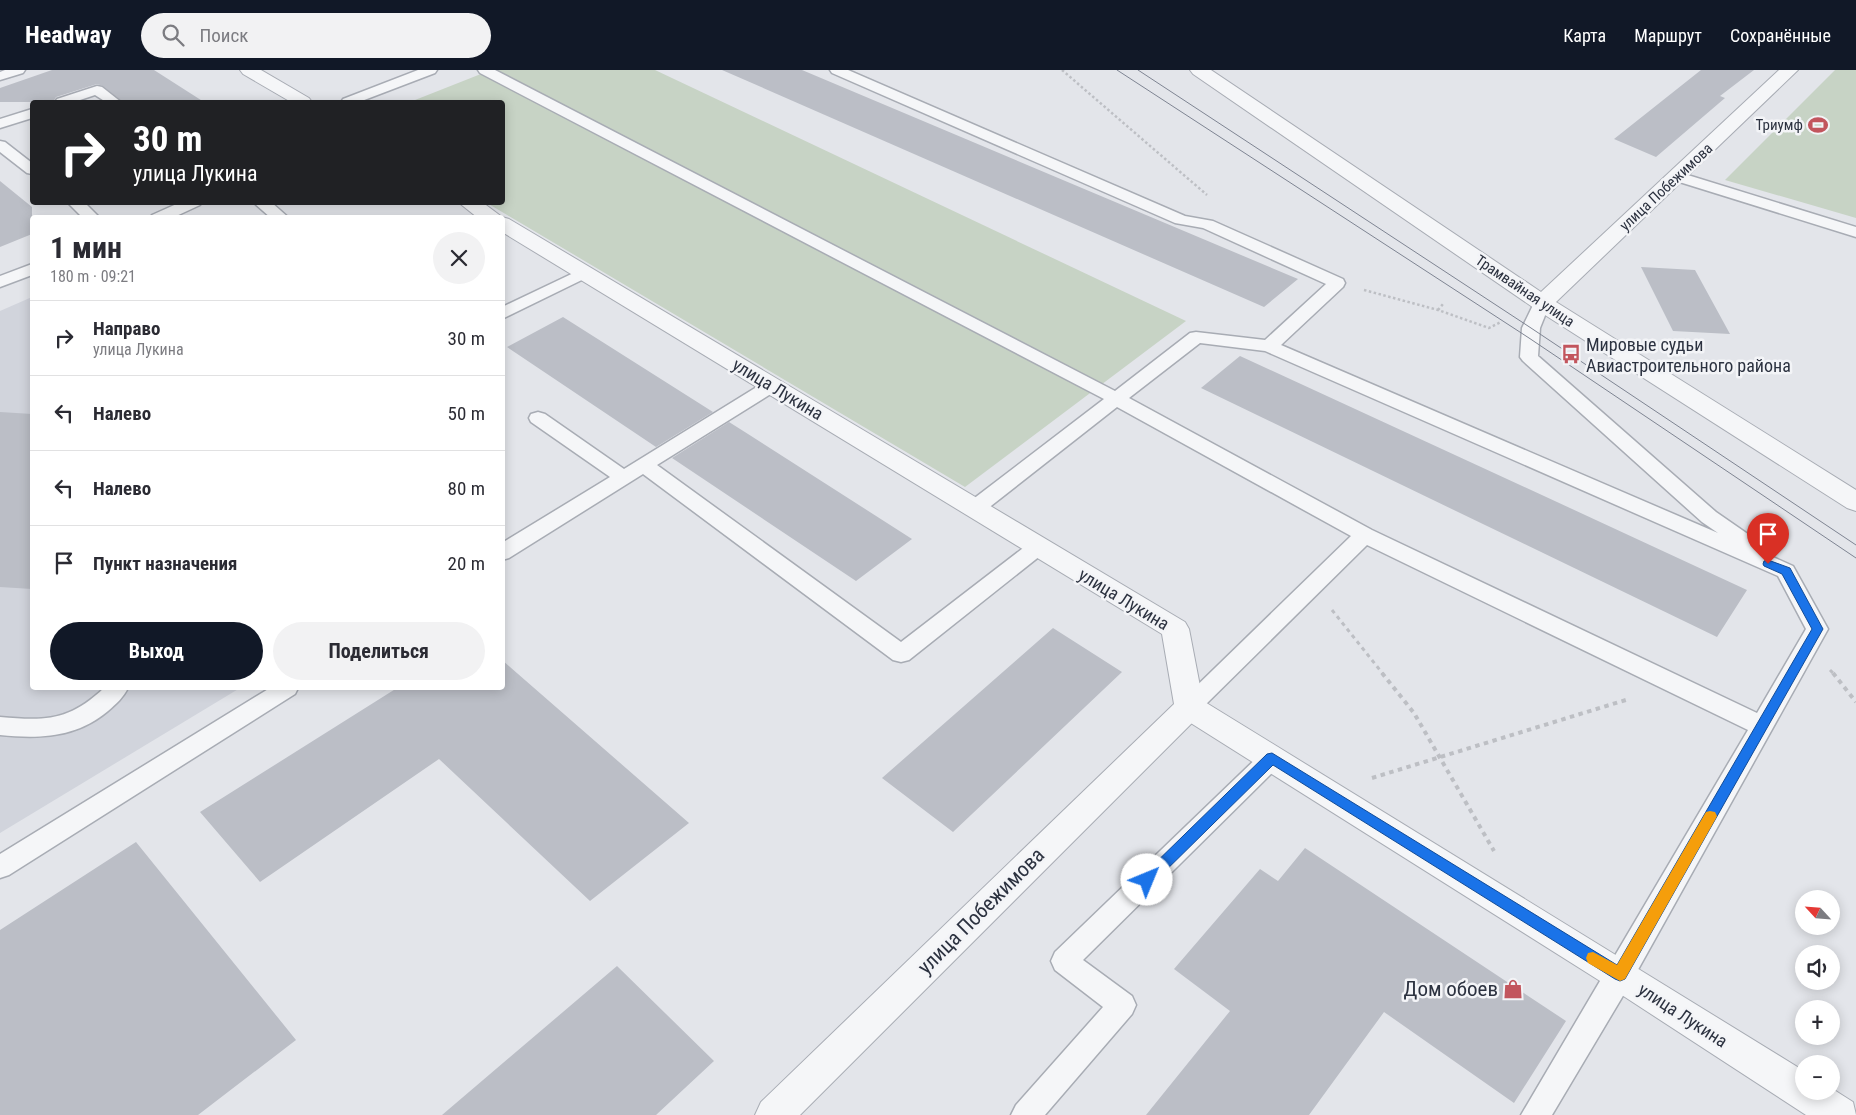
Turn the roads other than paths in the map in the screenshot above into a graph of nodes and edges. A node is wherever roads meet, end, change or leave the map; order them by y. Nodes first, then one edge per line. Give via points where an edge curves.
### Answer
1 (18, 70) edge
2 (249, 70) edge
3 (430, 70) edge
4 (485, 70) edge
5 (837, 70) edge
6 (1199, 70) edge
7 (1788, 70) edge
8 (0, 76) edge
9 (68, 100) edge
10 (111, 100) edge
11 (300, 100) edge
12 (353, 100) edge
13 (30, 114) edge
14 (0, 124) edge
15 (0, 145) edge
16 (30, 168) edge
17 (1678, 177) junction
18 (78, 205) edge
19 (188, 205) edge
20 (264, 205) edge
21 (473, 205) edge
22 (89, 215) edge
23 (165, 215) edge
24 (278, 215) edge
25 (488, 215) edge
26 (505, 225) edge
27 (1856, 232) edge
28 (30, 270) edge
29 (584, 272) junction
30 (0, 282) edge
31 (1542, 304) junction
32 (505, 312) edge
33 (1268, 346) junction
34 (772, 386) junction
35 (1117, 399) junction
36 (538, 418) dead end
37 (644, 465) junction
38 (624, 478) junction
39 (1856, 502) edge
40 (975, 508) junction
41 (1365, 535) junction
42 (1038, 547) junction
43 (505, 551) edge
44 (1786, 571) junction
45 (115, 690) edge
46 (284, 690) edge
47 (1189, 707) junction
48 (0, 726) edge
49 (1762, 726) junction
50 (1272, 758) junction
51 (0, 867) edge
52 (1620, 974) junction
53 (774, 1115) edge
54 (1026, 1115) edge
55 (1536, 1115) edge
56 (1840, 1115) edge

1 - 8 lane
2 - 11 street
3 - 12 lane
4 - 35 lane
5 - 33 lane via 1181,220 1207,224 1337,283
6 - 31 street, Трамвайная улица
7 - 17 street, улица Побежимова
9 - 10 lane via 97,90
13 - 14 lane
15 - 16 lane
17 - 27 lane
17 - 31 street, улица Побежимова
18 - 22 lane
19 - 23 lane
20 - 24 lane
21 - 25 street
26 - 29 street, улица Лукина
28 - 30 lane
29 - 32 lane
29 - 34 street, улица Лукина
31 - 39 street, Трамвайная улица
31 - 44 lane via 1531,328 1529,357 1709,517
33 - 35 lane via 1196,337
33 - 44 lane
34 - 37 lane
34 - 40 street, улица Лукина
35 - 40 lane
35 - 41 lane
36 - 38 lane
37 - 38 lane
37 - 42 lane via 901,654
38 - 43 lane
40 - 42 street, улица Лукина
41 - 47 lane
41 - 49 lane
42 - 47 street, улица Лукина via 1175,629
44 - 49 lane via 1818,629
45 - 48 lane via 94,710 69,724 50,728
46 - 51 lane
47 - 50 street, улица Лукина
47 - 53 street, улица Побежимова
49 - 52 lane
50 - 52 street, улица Лукина
50 - 54 lane via 1064,961 1122,1005
52 - 55 lane
52 - 56 street, улица Лукина

